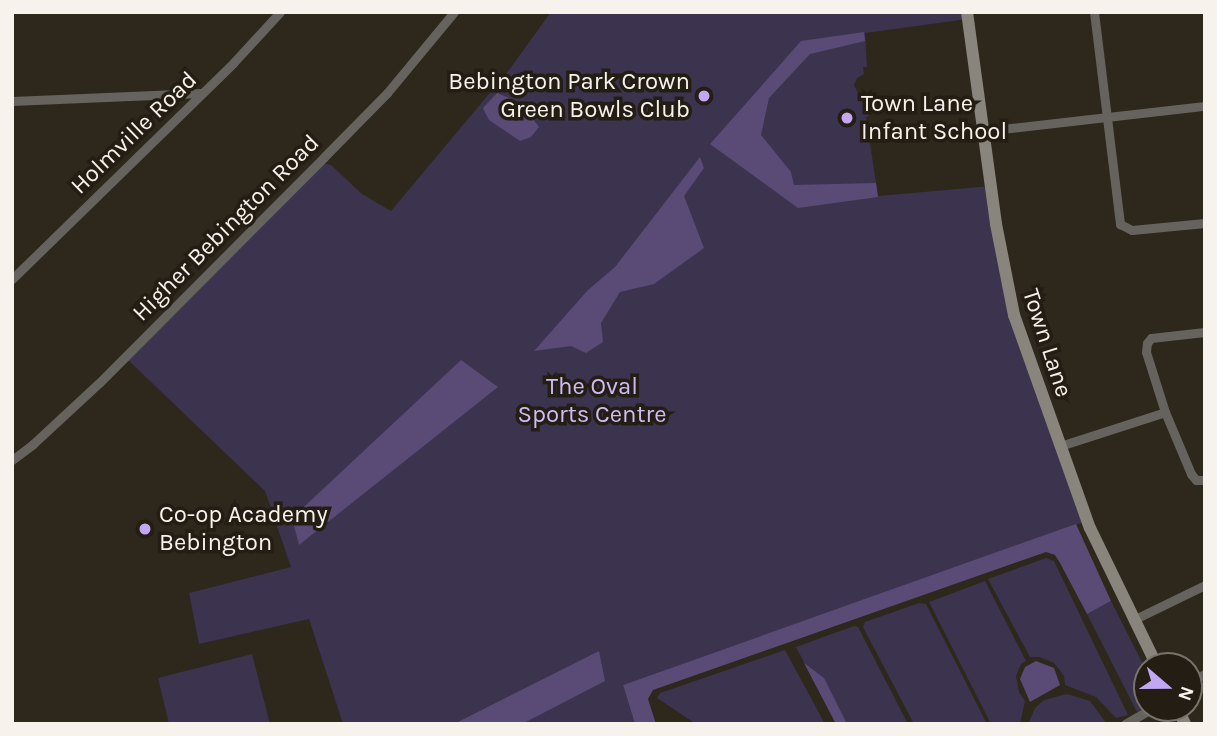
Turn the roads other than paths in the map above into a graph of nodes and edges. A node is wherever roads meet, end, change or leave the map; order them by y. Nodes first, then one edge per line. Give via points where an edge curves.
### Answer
1 (279, 12) edge
2 (454, 12) edge
3 (967, 12) edge
4 (1094, 12) edge
5 (201, 93) junction
6 (12, 101) edge
7 (1205, 106) edge
8 (1107, 117) junction
9 (984, 131) junction
10 (1205, 223) edge
11 (12, 279) edge
12 (1205, 332) edge
13 (1165, 412) junction
14 (1060, 446) junction
15 (12, 460) edge
16 (1205, 480) edge
17 (1205, 584) edge
18 (1133, 620) junction
19 (1150, 652) edge

1 - 5 street, Holmville Road
2 - 15 street, Higher Bebington Road via 387,93 324,157 100,382
3 - 9 main road, Town Lane
4 - 8 street
5 - 6 street
5 - 11 street, Holmville Road
7 - 8 street
8 - 9 street
8 - 10 street via 1120,224 1132,230
9 - 14 main road, Town Lane via 1007,285
12 - 13 street via 1151,338 1147,343
13 - 14 street
13 - 16 street via 1191,474 1196,480
14 - 18 main road, Town Lane via 1090,528
17 - 18 street
18 - 19 main road, Town Lane

